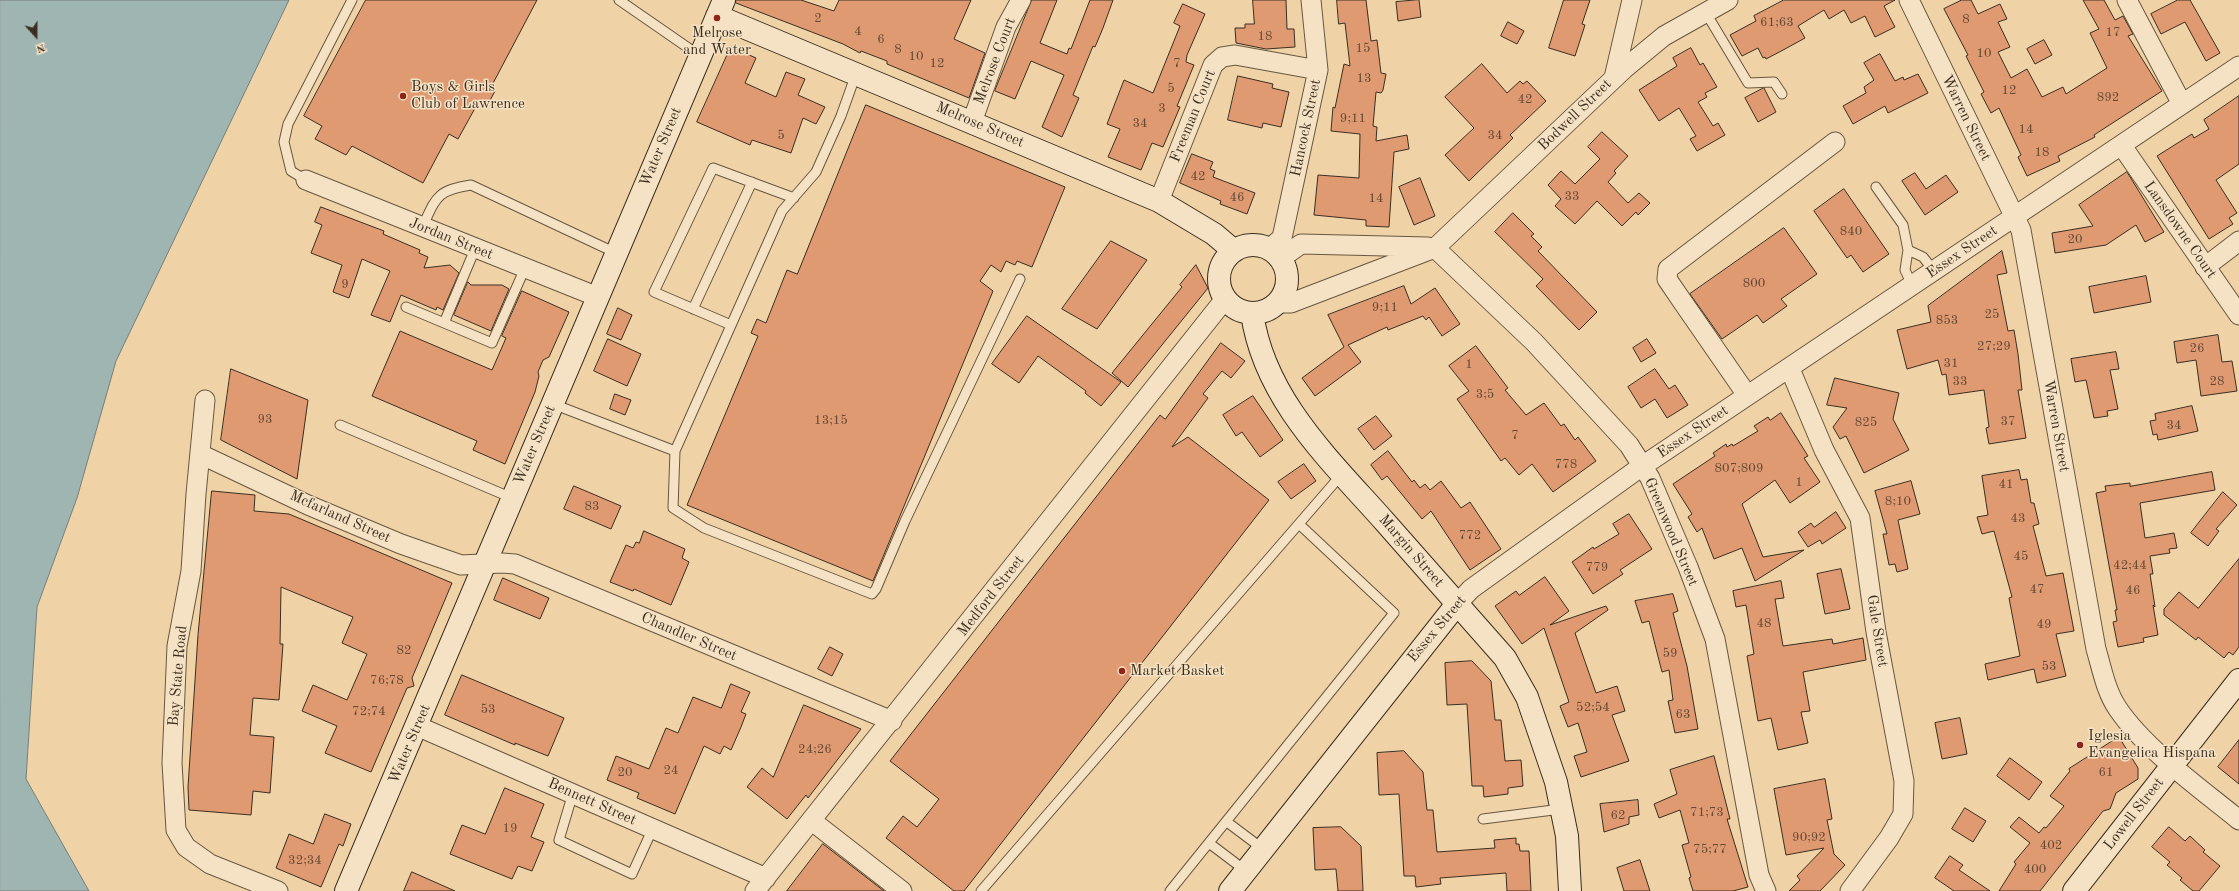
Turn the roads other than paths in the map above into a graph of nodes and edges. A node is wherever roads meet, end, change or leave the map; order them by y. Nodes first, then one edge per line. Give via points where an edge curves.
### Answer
1 (352, 0) edge
2 (619, 0) edge
3 (1021, 0) edge
4 (1311, 0) edge
5 (1632, 0) edge
6 (1728, 0) edge
7 (1909, 0) edge
8 (2127, 0) edge
9 (720, 8) edge
10 (1706, 13) junction
11 (700, 57) junction
12 (2239, 66) edge
13 (1318, 70) junction
14 (856, 74) junction
15 (1614, 78) junction
16 (1782, 94) dead end
17 (2182, 104) junction
18 (972, 122) junction
19 (1835, 142) dead end
20 (2122, 146) junction
21 (306, 180) joint
22 (752, 182) junction
23 (1876, 187) dead end
24 (794, 198) junction
25 (1159, 201) junction
26 (2014, 216) junction
27 (422, 228) junction
28 (2239, 241) edge
29 (1435, 248) junction
30 (475, 249) junction
31 (1908, 250) junction
32 (1234, 251) junction
33 (616, 253) junction
34 (1274, 254) junction
35 (2205, 267) junction
36 (525, 268) junction
37 (1934, 270) junction
38 (1020, 278) dead end
39 (1912, 286) junction
40 (598, 297) junction
41 (1225, 299) junction
42 (1277, 303) junction
43 (406, 306) dead end
44 (693, 309) junction
45 (1252, 313) junction
46 (2239, 315) edge
47 (444, 323) junction
48 (731, 325) junction
49 (1790, 369) junction
50 (1747, 395) junction
51 (205, 400) dead end
52 (553, 404) junction
53 (340, 425) dead end
54 (675, 451) junction
55 (200, 454) junction
56 (1642, 466) junction
57 (1342, 474) junction
58 (512, 498) junction
59 (1299, 524) junction
60 (484, 564) junction
61 (1457, 604) junction
62 (2239, 680) edge
63 (892, 721) junction
64 (418, 726) junction
65 (2172, 765) junction
66 (573, 793) junction
67 (1561, 809) junction
68 (1483, 818) dead end
69 (2239, 820) edge
70 (812, 821) junction
71 (1227, 822) junction
72 (653, 828) junction
73 (1209, 843) junction
74 (1263, 849) junction
75 (1246, 871) junction
76 (761, 884) edge
77 (278, 891) edge
78 (346, 891) edge
79 (902, 891) edge
80 (982, 891) edge
81 (1170, 891) edge
82 (1230, 891) edge
83 (1570, 891) edge
84 (1766, 891) edge
85 (1850, 891) edge
86 (2074, 891) edge

1 - 21 lane via 288,124 284,142 291,171
2 - 11 lane
3 - 18 street, Melrose Court via 1006,27
4 - 13 street, Hancock Street
5 - 15 street
6 - 10 street, Bodwell Street
7 - 26 street, Warren Street
8 - 17 street
9 - 11 main road, Water Street
9 - 14 main road, Melrose Street
10 - 15 street, Bodwell Street via 1664,36
10 - 16 lane via 1748,83 1774,82
11 - 33 main road, Water Street
12 - 17 street, Essex Street
13 - 25 street, Freeman Court via 1235,55 1222,58 1213,65
13 - 34 street, Hancock Street via 1282,238
14 - 18 main road, Melrose Street
14 - 24 lane via 816,172
15 - 29 street, Bodwell Street
17 - 20 street, Essex Street
18 - 25 main road, Melrose Street
19 - 50 street via 1668,269 1667,279
20 - 26 street, Essex Street
20 - 35 street, Lansdowne Court
21 - 27 street, Jordan Street
22 - 24 lane
22 - 44 lane
22 - 44 lane via 713,168 654,292
23 - 31 lane via 1903,225
24 - 48 lane via 782,211
25 - 32 main road, Melrose Street via 1214,234
26 - 37 street, Essex Street
26 - 65 street, Warren Street via 2021,230 2096,649 2117,708 2133,728
27 - 30 street, Jordan Street
27 - 33 lane via 437,197 454,188 471,185
28 - 35 street
29 - 34 street via 1300,244
29 - 42 street, Bodwell Street via 1291,303
29 - 56 street, Greenwood Street via 1534,342 1629,445
30 - 36 street, Jordan Street
30 - 47 lane
31 - 37 lane via 1923,257
31 - 39 lane via 1906,270
32 - 34 main road via 1254,245
32 - 41 main road via 1221,267 1220,289
33 - 40 main road, Water Street
34 - 42 main road via 1284,267 1286,279 1283,293
35 - 46 street, Lansdowne Court
36 - 40 street, Jordan Street
36 - 47 lane via 492,343
37 - 39 street, Essex Street
38 - 54 lane via 872,594 704,528 686,518 673,508
39 - 49 street, Essex Street
40 - 52 main road, Water Street
41 - 45 main road via 1233,307
41 - 63 street, Medford Street
42 - 45 main road via 1267,310
43 - 47 lane
44 - 48 lane
45 - 57 main road, Margin Street via 1258,345 1299,424
48 - 54 lane
49 - 50 street, Essex Street
49 - 85 street, Gale Street via 1824,450 1860,518 1876,632 1904,781 1902,814 1889,838
50 - 56 street, Essex Street
51 - 55 street, Bay State Road
52 - 54 lane
52 - 58 main road, Water Street
53 - 58 lane
55 - 60 street, Mcfarland Street via 308,505 401,544 461,564
55 - 77 street, Bay State Road via 191,571 177,646 172,763 176,830 186,847 210,864
56 - 61 street, Essex Street via 1471,590
56 - 84 street, Greenwood Street via 1650,478 1688,567 1715,639 1759,874
57 - 59 lane
57 - 61 main road, Margin Street
58 - 60 main road, Water Street
59 - 71 lane via 1394,613
59 - 80 lane
60 - 63 street, Chandler Street via 515,564
60 - 64 main road, Water Street
61 - 67 main road, Margin Street via 1505,658 1528,697 1556,782
61 - 74 main road, Essex Street
62 - 65 main road, Lowell Street
63 - 70 street, Medford Street
64 - 66 street, Bennett Street
64 - 78 main road, Water Street
65 - 69 street, Warren Street
65 - 86 main road, Lowell Street
66 - 72 street, Bennett Street
66 - 72 lane via 558,840 632,874
67 - 68 lane
67 - 83 main road, Margin Street via 1567,836
70 - 76 street, Medford Street
70 - 79 street
71 - 73 lane
71 - 74 lane
72 - 76 street, Bennett Street
73 - 75 lane
73 - 81 lane
74 - 75 main road, Essex Street
75 - 82 main road, Essex Street

